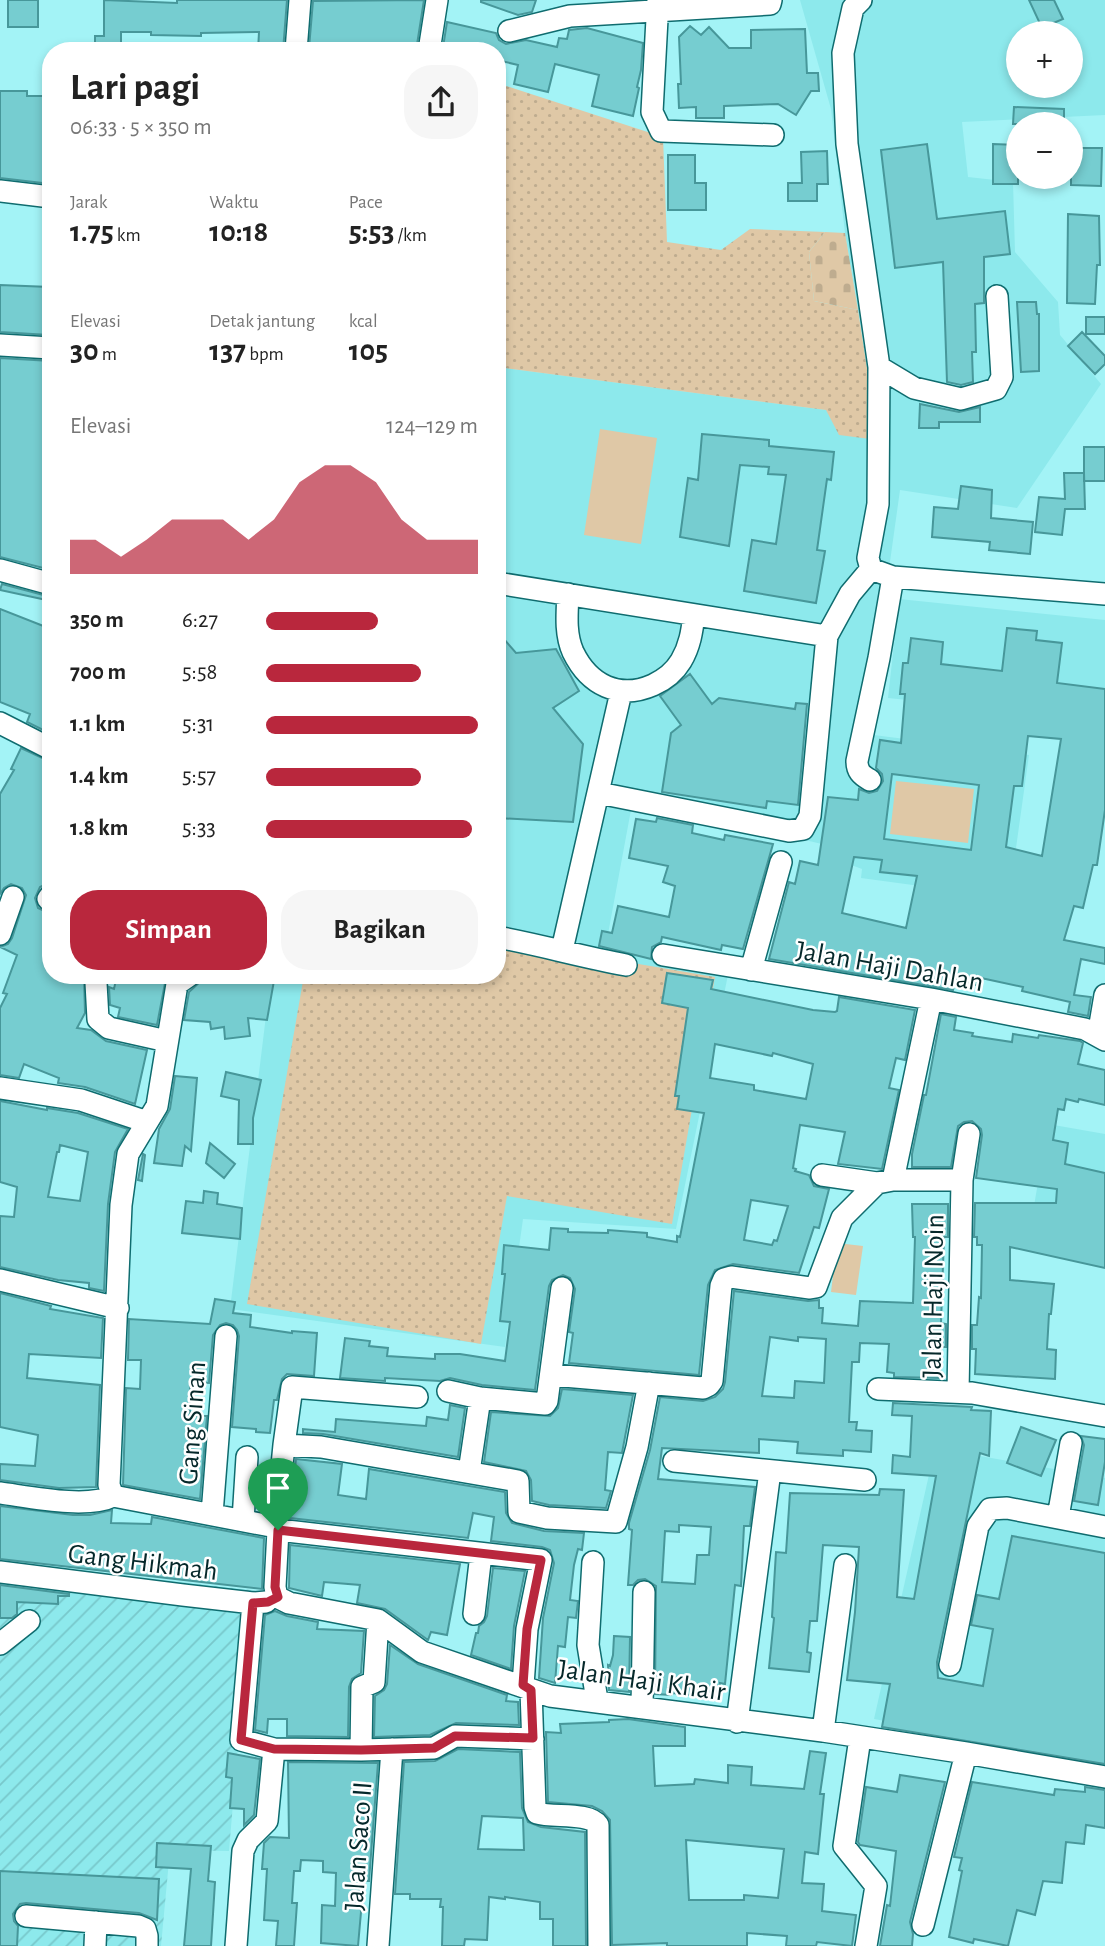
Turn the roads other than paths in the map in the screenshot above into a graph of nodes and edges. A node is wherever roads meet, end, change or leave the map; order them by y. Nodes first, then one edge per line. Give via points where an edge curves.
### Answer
1 (300, 0) edge
2 (438, 0) edge
3 (771, 0) edge
4 (861, 0) edge
5 (658, 6) edge
6 (509, 31) dead end
7 (297, 42) edge
8 (431, 42) edge
9 (773, 135) dead end
10 (0, 191) edge
11 (42, 196) edge
12 (997, 296) dead end
13 (0, 345) edge
14 (42, 347) edge
15 (879, 367) junction
16 (871, 569) junction
17 (0, 570) edge
18 (893, 577) junction
19 (42, 582) edge
20 (506, 584) edge
21 (568, 594) junction
22 (1105, 594) edge
23 (694, 615) junction
24 (827, 636) junction
25 (621, 692) junction
26 (3, 732) edge
27 (42, 745) edge
28 (870, 780) dead end
29 (599, 793) junction
30 (781, 862) dead end
31 (13, 897) dead end
32 (0, 934) edge
33 (506, 939) edge
34 (562, 950) junction
35 (663, 955) dead end
36 (626, 965) dead end
37 (751, 970) junction
38 (96, 984) edge
39 (177, 984) edge
40 (1105, 995) edge
41 (931, 999) junction
42 (1102, 1038) edge
43 (167, 1041) junction
44 (1, 1090) edge
45 (148, 1122) junction
46 (969, 1134) dead end
47 (822, 1175) dead end
48 (962, 1180) junction
49 (885, 1181) junction
50 (0, 1280) edge
51 (562, 1288) dead end
52 (118, 1308) junction
53 (226, 1336) dead end
54 (552, 1374) junction
55 (649, 1383) junction
56 (878, 1389) dead end
57 (448, 1391) dead end
58 (958, 1392) junction
59 (417, 1397) dead end
60 (480, 1398) junction
61 (1105, 1416) edge
62 (1071, 1443) dead end
63 (284, 1445) junction
64 (247, 1457) dead end
65 (674, 1461) dead end
66 (770, 1471) junction
67 (469, 1472) junction
68 (865, 1480) dead end
69 (0, 1493) edge
70 (113, 1496) junction
71 (212, 1514) junction
72 (1058, 1517) junction
73 (243, 1520) junction
74 (1105, 1527) edge
75 (277, 1528) junction
76 (481, 1554) junction
77 (593, 1562) dead end
78 (845, 1565) dead end
79 (0, 1572) edge
80 (644, 1592) dead end
81 (278, 1597) junction
82 (253, 1603) junction
83 (474, 1615) dead end
84 (378, 1620) junction
85 (29, 1621) dead end
86 (0, 1644) edge
87 (950, 1665) dead end
88 (527, 1687) junction
89 (597, 1700) junction
90 (642, 1707) junction
91 (737, 1722) junction
92 (823, 1731) junction
93 (533, 1738) junction
94 (860, 1738) junction
95 (274, 1749) junction
96 (392, 1749) junction
97 (361, 1750) junction
98 (966, 1753) junction
99 (1105, 1777) edge
100 (26, 1916) dead end
101 (96, 1922) junction
102 (923, 1925) dead end
103 (95, 1946) edge
104 (147, 1946) edge
105 (236, 1946) edge
106 (378, 1946) edge
107 (599, 1946) edge
108 (866, 1946) edge

1 - 7 street
2 - 8 street
3 - 5 street via 770,4
4 - 15 street via 853,8 843,53 847,144
5 - 6 street via 570,16
5 - 9 street via 652,112 661,131
10 - 11 street
12 - 15 street via 1002,377 996,390 961,399 914,388
13 - 14 street
15 - 16 street via 878,504 868,558
16 - 18 street
16 - 24 street via 850,594
17 - 19 street
18 - 22 street
18 - 28 street via 857,761 862,776
20 - 21 street
21 - 23 street
21 - 25 street via 567,634 573,652 587,673
23 - 24 street
23 - 25 street via 690,643 680,663 663,680
24 - 29 street via 810,816 803,829 789,831
25 - 29 street
26 - 27 street
29 - 34 street
30 - 37 street
31 - 32 street
33 - 34 street
34 - 36 street
35 - 37 street, Jalan Haji Dahlan
37 - 41 street, Jalan Haji Dahlan
38 - 43 street via 98,1019 109,1028
39 - 43 street
40 - 42 street
41 - 42 street, Jalan Haji Dahlan via 1085,1029
41 - 49 street
43 - 45 street via 158,1106
44 - 45 street via 81,1100
45 - 52 street via 128,1154 121,1205
46 - 48 street, Jalan Haji Noin
47 - 49 street, Jalan Haji Noin
48 - 49 street, Jalan Haji Noin
48 - 58 street, Jalan Haji Noin
49 - 55 street via 842,1218 816,1287 724,1279 709,1385
50 - 52 street
51 - 54 street
52 - 70 street via 109,1485
53 - 71 street, Gang Sinan
54 - 55 street
54 - 60 street via 545,1404
55 - 67 street via 616,1522 519,1512 518,1480
56 - 58 street
57 - 60 street
58 - 61 street, Jalan Haji Noin
59 - 63 street via 292,1387
60 - 67 street
62 - 72 street
63 - 67 street
63 - 75 street
64 - 73 street
65 - 66 street
66 - 68 street
66 - 91 street
69 - 70 street via 86,1503
70 - 71 street
71 - 73 street
72 - 74 street
72 - 87 street via 1007,1508 990,1509 984,1517 978,1526
73 - 75 street
75 - 76 street
75 - 81 street
76 - 83 street
76 - 88 street via 541,1560 527,1629
77 - 89 street via 588,1645
78 - 92 street
79 - 82 street, Gang Hikmah
80 - 90 street
81 - 82 street, Gang Hikmah
81 - 84 street, Jalan Haji Khair
82 - 95 street via 241,1740
84 - 88 street, Jalan Haji Khair via 422,1652
84 - 97 street via 374,1682 362,1687
85 - 86 street
88 - 89 street, Jalan Haji Khair via 550,1696
88 - 93 street
89 - 90 street, Jalan Haji Khair
90 - 91 street, Jalan Haji Khair
91 - 92 street, Jalan Haji Khair
92 - 94 street, Jalan Haji Khair
93 - 96 street via 455,1736 434,1748
93 - 107 street via 537,1813 588,1818 598,1825
94 - 98 street, Jalan Haji Khair
94 - 108 street via 844,1846 876,1886
95 - 97 street
95 - 105 street via 267,1821 243,1851
96 - 97 street
96 - 106 street, Jalan Saco II
98 - 99 street, Jalan Haji Khair
98 - 102 street
100 - 101 street
101 - 103 street
101 - 104 street via 145,1929

